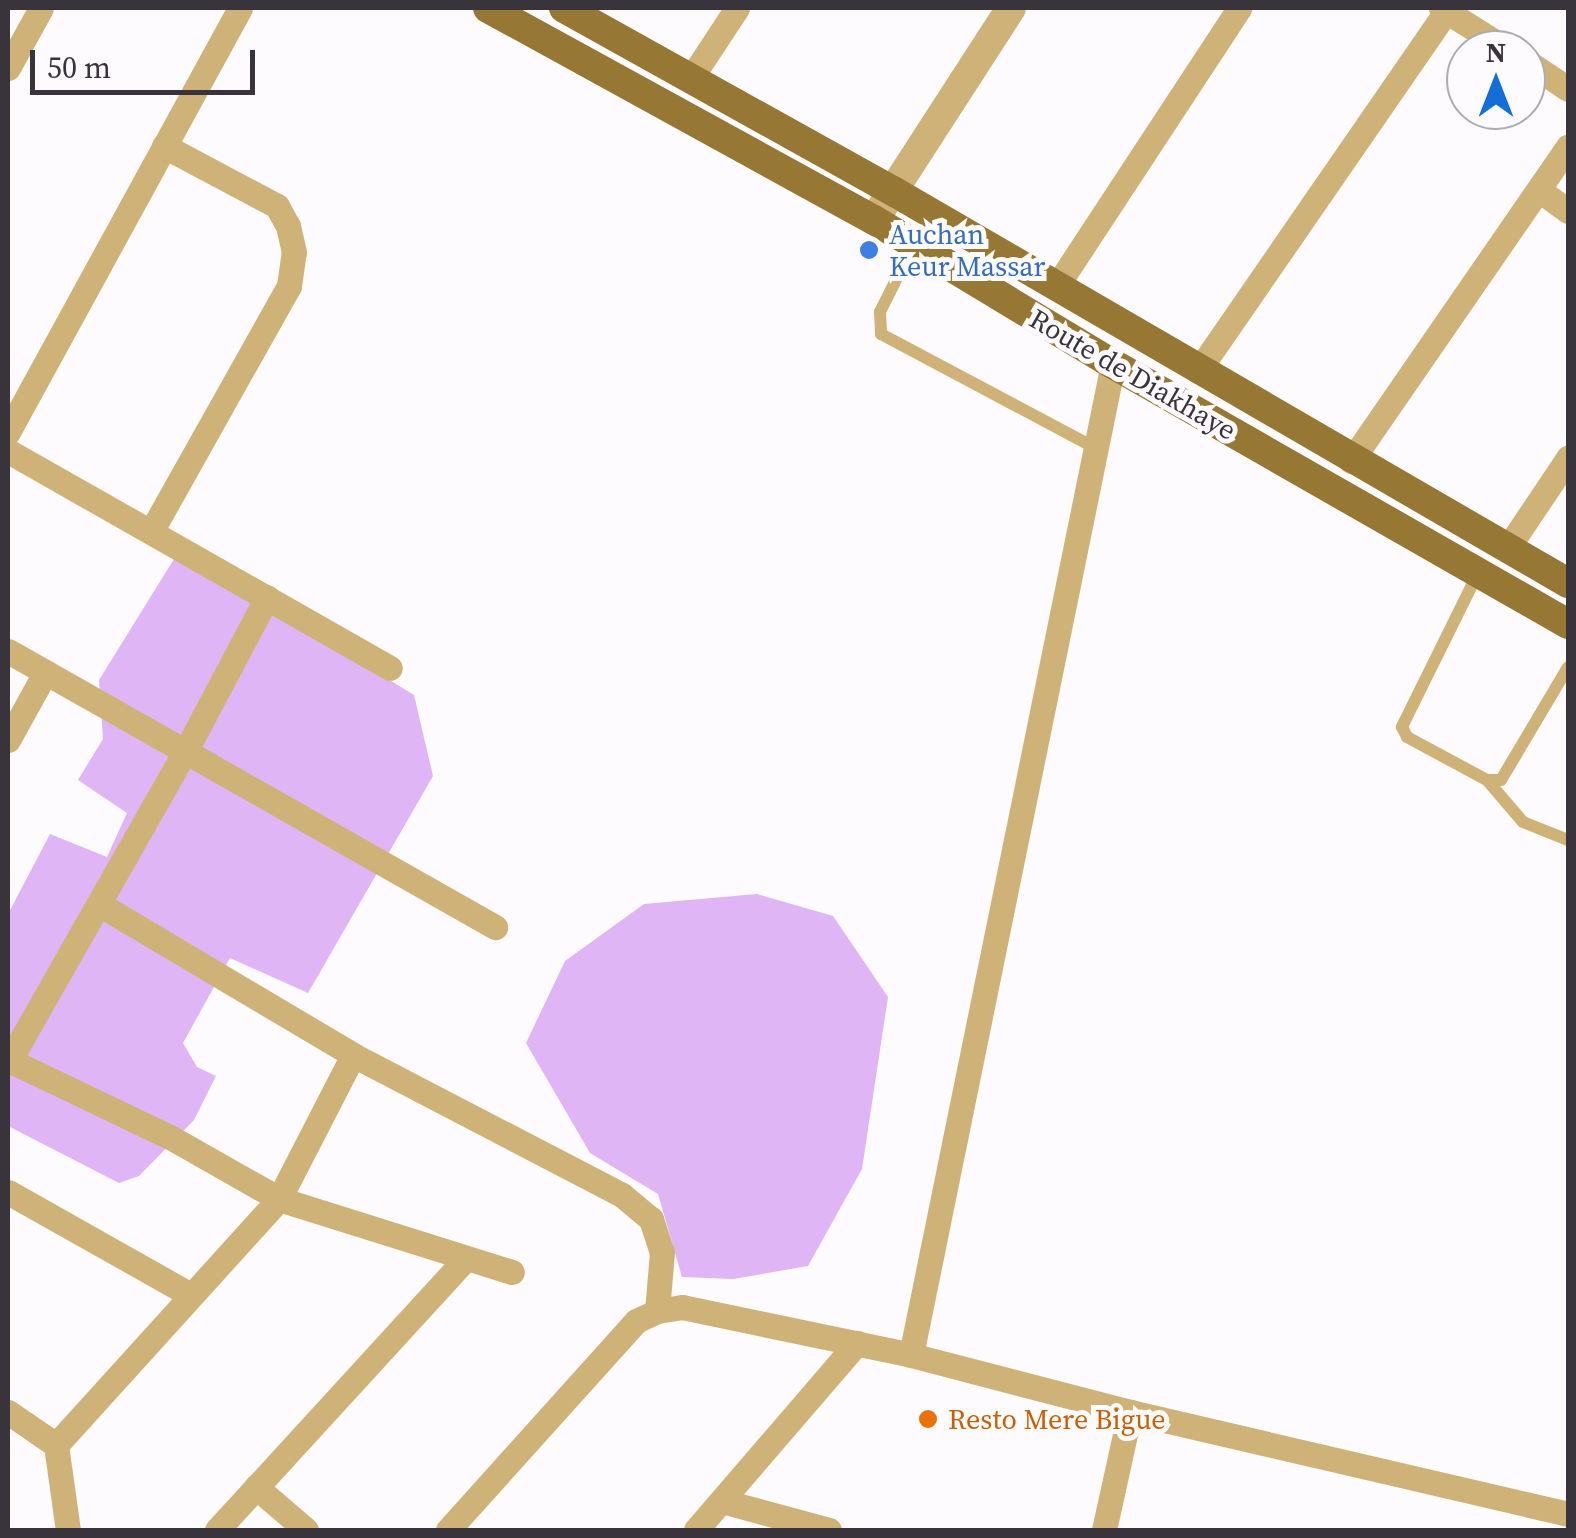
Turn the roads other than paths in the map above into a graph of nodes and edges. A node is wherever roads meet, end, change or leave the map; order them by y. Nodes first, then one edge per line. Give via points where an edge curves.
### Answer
1 (41, 8) edge
2 (240, 8) edge
3 (488, 8) edge
4 (564, 8) edge
5 (737, 8) edge
6 (1011, 8) edge
7 (1239, 8) edge
8 (1444, 9) edge
9 (1477, 30) edge
10 (8, 68) edge
11 (1546, 74) edge
12 (691, 78) junction
13 (1568, 88) edge
14 (164, 146) junction
15 (1568, 147) edge
16 (1539, 190) junction
17 (893, 191) junction
18 (1568, 210) edge
19 (874, 220) junction
20 (914, 244) junction
21 (1056, 287) junction
22 (1113, 364) junction
23 (1198, 371) junction
24 (8, 432) edge
25 (1096, 448) junction
26 (8, 451) edge
27 (1568, 458) edge
28 (1351, 461) junction
29 (152, 530) junction
30 (1507, 549) junction
31 (1478, 572) junction
32 (1568, 584) edge
33 (267, 598) junction
34 (1568, 624) edge
35 (8, 650) edge
36 (1568, 666) edge
37 (390, 668) dead end
38 (46, 672) junction
39 (8, 740) edge
40 (185, 752) junction
41 (1487, 780) junction
42 (1568, 840) edge
43 (99, 904) junction
44 (495, 927) dead end
45 (353, 1056) junction
46 (8, 1062) edge
47 (8, 1192) edge
48 (279, 1199) junction
49 (465, 1259) junction
50 (512, 1272) dead end
51 (190, 1294) junction
52 (657, 1311) junction
53 (857, 1343) junction
54 (910, 1355) junction
55 (8, 1412) edge
56 (1130, 1412) junction
57 (56, 1445) junction
58 (256, 1487) junction
59 (722, 1501) junction
60 (1568, 1514) edge
61 (68, 1530) edge
62 (217, 1530) edge
63 (306, 1530) edge
64 (448, 1530) edge
65 (696, 1530) edge
66 (829, 1530) edge
67 (1104, 1530) edge

1 - 10 street
2 - 14 street
3 - 19 main road, Route de Diakhaye
4 - 12 main road, Route de Diakhaye
5 - 12 street
6 - 17 street
7 - 21 street
8 - 9 street
8 - 23 street
11 - 13 street
12 - 17 main road, Route de Diakhaye
14 - 24 street
14 - 29 street via 277,206 294,252 289,286
15 - 16 street
16 - 18 street
16 - 28 street
17 - 19 street
17 - 21 main road, Route de Diakhaye
19 - 20 main road, Route de Diakhaye
20 - 22 main road, Route de Diakhaye
20 - 25 lane via 880,312 881,334
21 - 23 main road, Route de Diakhaye
22 - 25 street
22 - 31 main road, Route de Diakhaye
23 - 28 main road, Route de Diakhaye
25 - 54 street
26 - 29 street
27 - 30 street
28 - 30 main road, Route de Diakhaye
29 - 33 street
30 - 32 main road, Route de Diakhaye
31 - 34 main road, Route de Diakhaye
31 - 41 lane via 1402,727 1406,737
33 - 37 street
33 - 40 street
35 - 38 street
36 - 41 lane via 1501,780
38 - 39 street
38 - 40 street
40 - 43 street
40 - 44 street
41 - 42 lane via 1523,822
43 - 45 street
43 - 46 street
45 - 48 street
45 - 52 street via 622,1195 651,1219 662,1252
46 - 48 street via 170,1137
47 - 51 street
48 - 49 street
48 - 51 street
49 - 50 street
49 - 58 street
51 - 57 street
52 - 53 street via 682,1307
52 - 64 street via 636,1322
53 - 54 street
53 - 59 street
54 - 56 street
55 - 57 street
56 - 60 street
56 - 67 street
57 - 61 street
58 - 62 street
58 - 63 street
59 - 65 street
59 - 66 street

